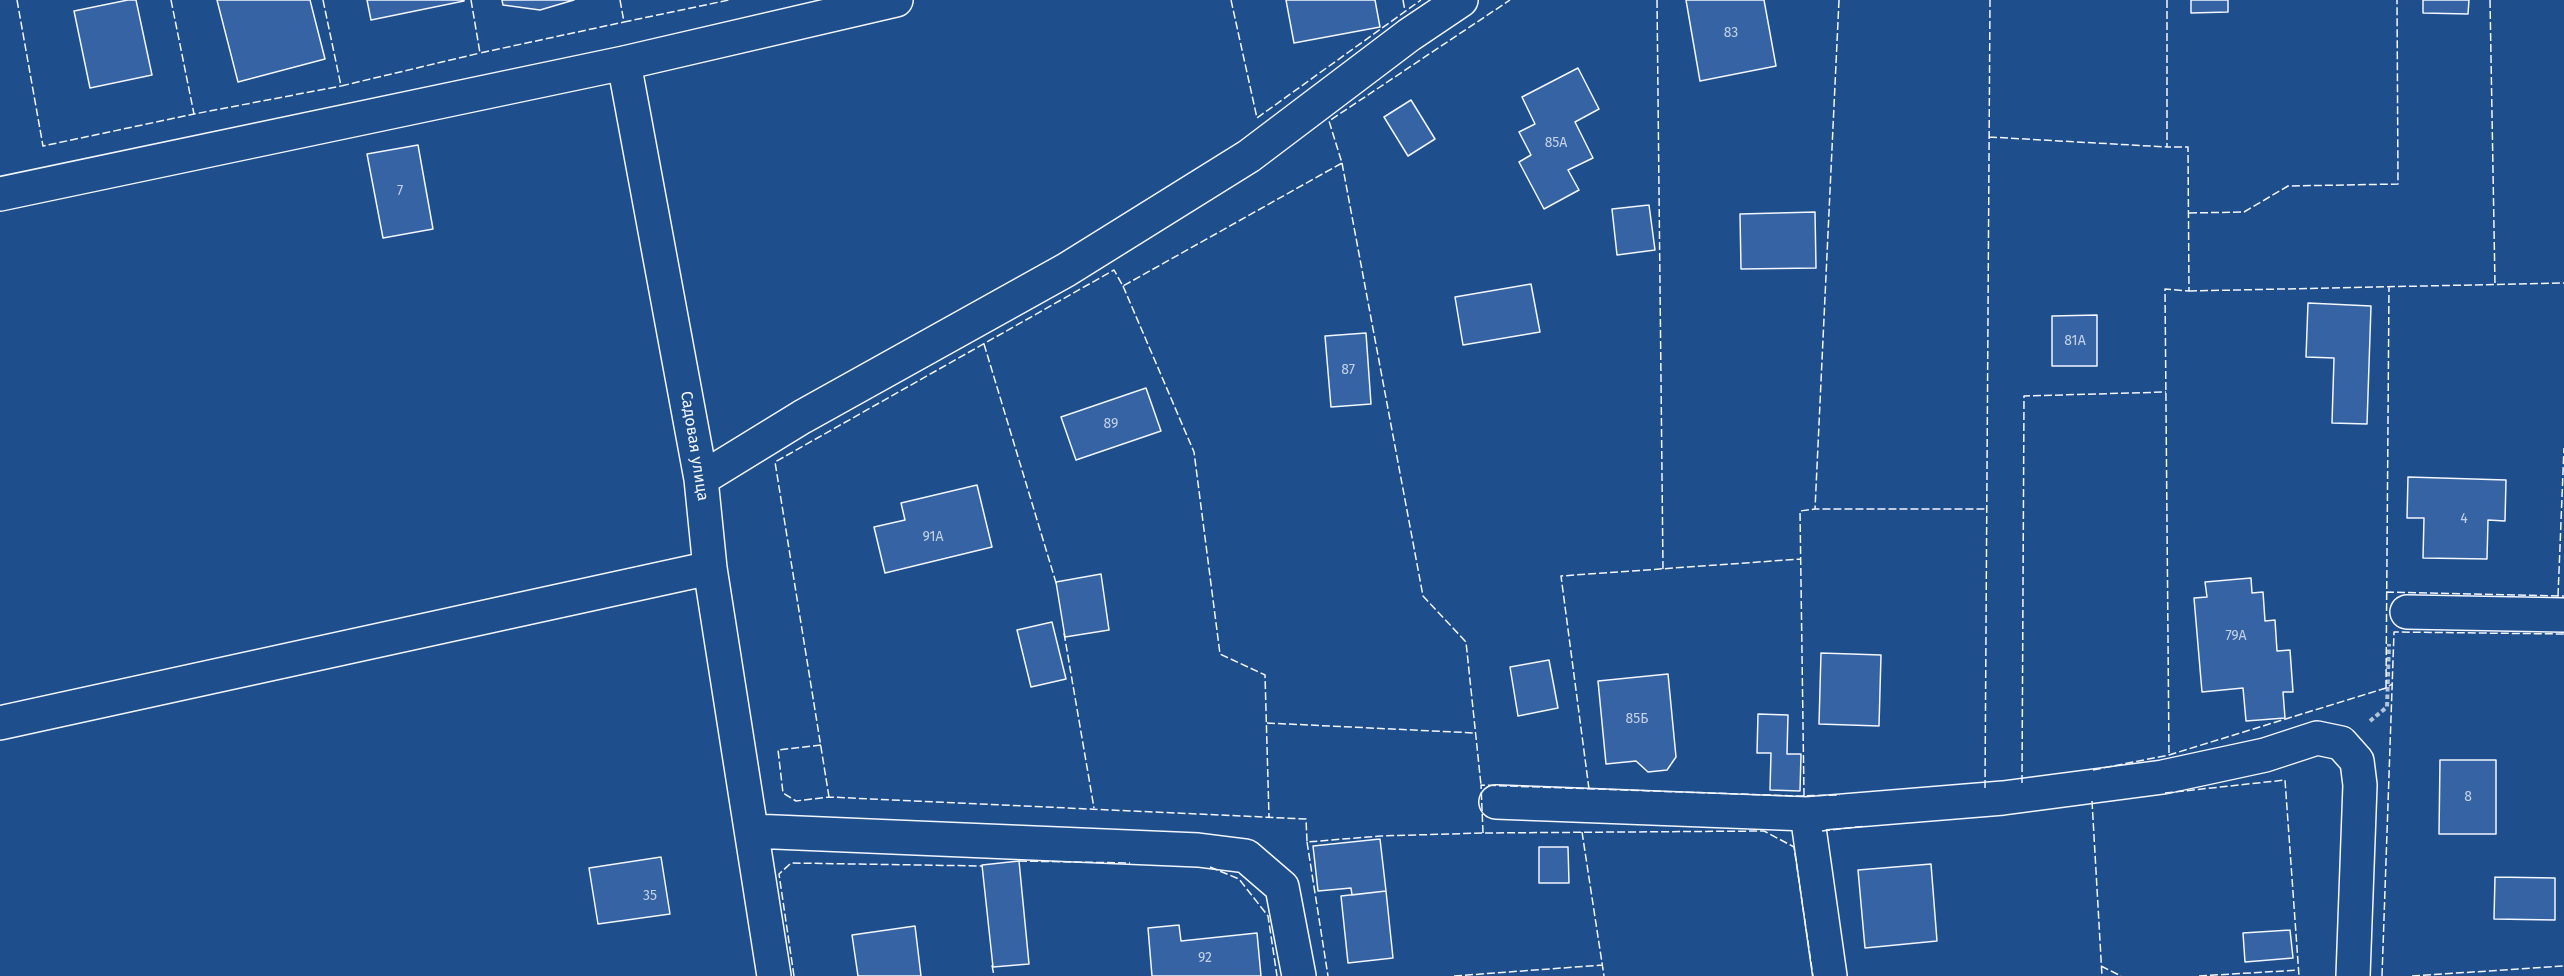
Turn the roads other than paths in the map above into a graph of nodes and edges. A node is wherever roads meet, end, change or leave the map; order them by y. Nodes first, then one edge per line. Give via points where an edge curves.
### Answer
1 (896, 0) edge
2 (1461, 0) edge
3 (624, 63) junction
4 (0, 194) edge
5 (701, 479) junction
6 (710, 568) junction
7 (2407, 612) road end
8 (2564, 615) edge
9 (0, 723) edge
10 (1496, 802) dead end
11 (1807, 814) junction
12 (752, 831) junction
13 (774, 976) edge
14 (1299, 976) edge
15 (1830, 976) edge
16 (2353, 976) edge

1 - 3 street
2 - 5 street via 1248,156 1066,270 802,417
3 - 4 street
3 - 5 street, Садовая улица
5 - 6 street, Садовая улица
6 - 9 street
6 - 12 street, Садовая улица
7 - 8 street
10 - 11 street
11 - 15 street
11 - 16 street via 2003,798 2163,777 2265,755 2317,738 2341,743 2357,761 2360,785
12 - 13 street, Садовая улица
12 - 14 street via 1198,849 1246,856 1282,887

